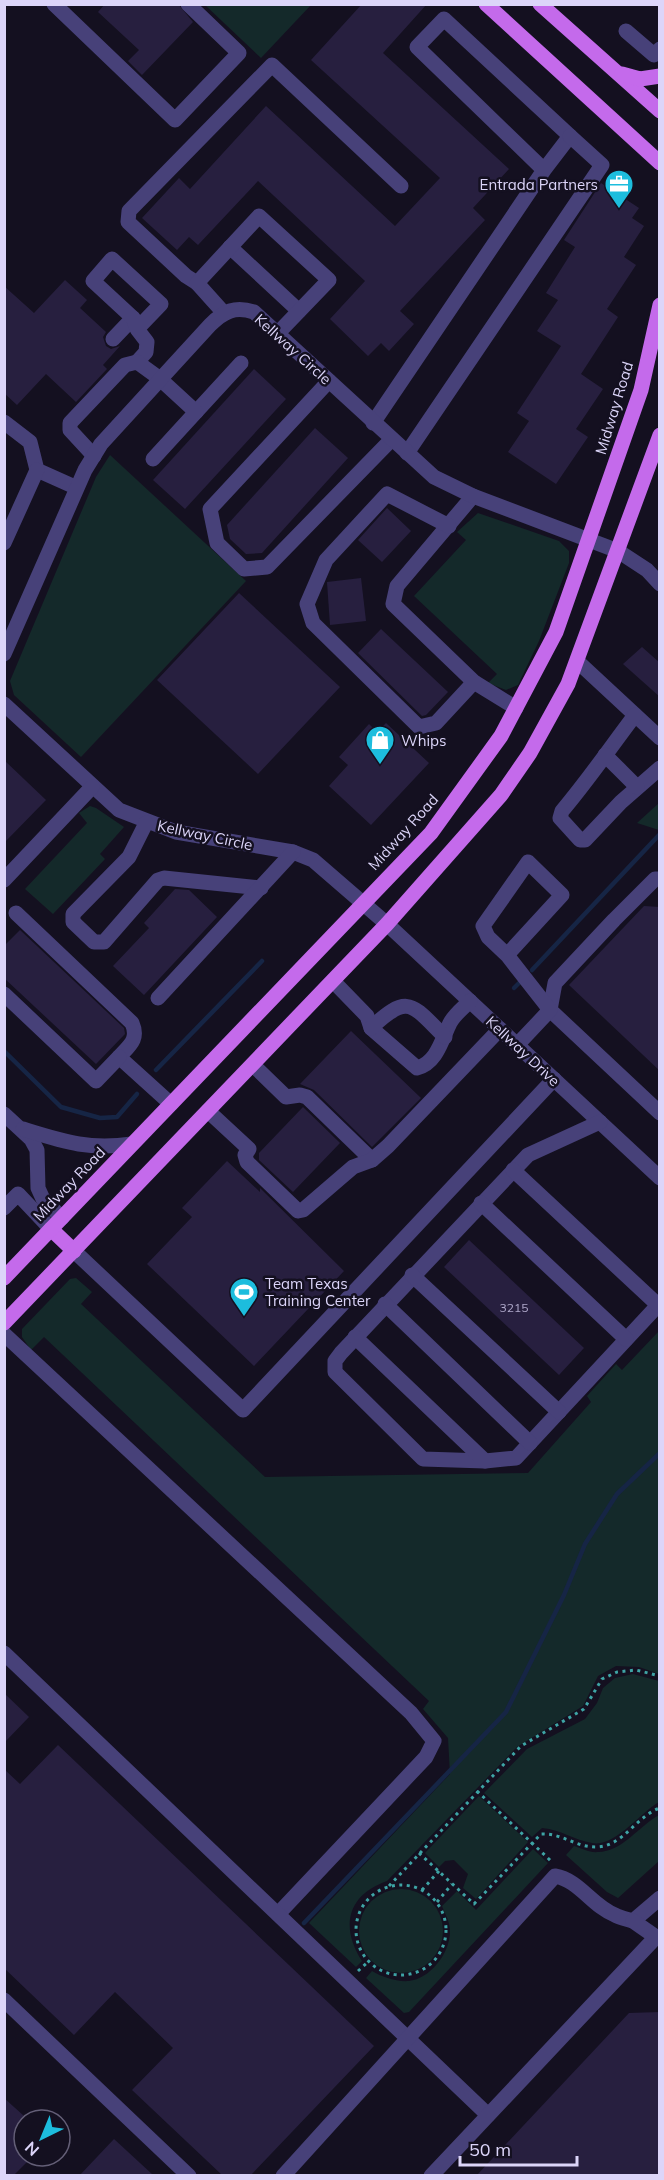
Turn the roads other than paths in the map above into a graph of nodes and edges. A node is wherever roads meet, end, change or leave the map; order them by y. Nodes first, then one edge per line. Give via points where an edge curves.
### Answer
1 (54, 4) edge
2 (188, 4) edge
3 (486, 4) edge
4 (540, 4) edge
5 (626, 31) dead end
6 (660, 49) edge
7 (618, 73) junction
8 (660, 76) edge
9 (660, 111) edge
10 (570, 136) junction
11 (660, 163) edge
12 (544, 170) junction
13 (401, 186) dead end
14 (230, 247) junction
15 (197, 283) junction
16 (660, 305) edge
17 (299, 311) junction
18 (223, 312) junction
19 (278, 333) junction
20 (113, 339) dead end
21 (137, 362) junction
22 (241, 363) dead end
23 (159, 378) junction
24 (329, 381) junction
25 (196, 412) junction
26 (4, 422) edge
27 (373, 423) junction
28 (659, 439) edge
29 (391, 440) junction
30 (407, 453) junction
31 (94, 456) junction
32 (153, 459) dead end
33 (38, 470) junction
34 (75, 487) junction
35 (473, 496) junction
36 (449, 526) junction
37 (589, 540) junction
38 (4, 543) edge
39 (618, 551) junction
40 (653, 569) edge
41 (660, 584) edge
42 (11, 619) edge
43 (4, 654) edge
44 (577, 661) junction
45 (474, 682) junction
46 (4, 704) edge
47 (516, 708) junction
48 (635, 715) junction
49 (660, 738) edge
50 (605, 755) junction
51 (660, 768) edge
52 (92, 787) junction
53 (638, 787) junction
54 (146, 823) junction
55 (293, 852) junction
56 (660, 879) edge
57 (4, 880) edge
58 (261, 888) junction
59 (363, 902) junction
60 (16, 913) dead end
61 (387, 924) junction
62 (507, 955) junction
63 (333, 981) junction
64 (4, 994) edge
65 (158, 998) dead end
66 (470, 1001) junction
67 (550, 1010) junction
68 (371, 1028) junction
69 (500, 1029) junction
70 (445, 1037) junction
71 (517, 1045) junction
72 (119, 1057) junction
73 (253, 1065) junction
74 (554, 1079) junction
75 (171, 1104) junction
76 (208, 1111) junction
77 (660, 1113) edge
78 (4, 1114) edge
79 (600, 1122) junction
80 (20, 1129) junction
81 (132, 1144) junction
82 (372, 1160) junction
83 (513, 1170) junction
84 (660, 1178) edge
85 (481, 1203) junction
86 (4, 1208) edge
87 (56, 1223) junction
88 (74, 1251) junction
89 (412, 1275) junction
90 (4, 1278) edge
91 (385, 1304) junction
92 (659, 1304) edge
93 (4, 1323) edge
94 (4, 1334) edge
95 (356, 1337) junction
96 (626, 1339) junction
97 (559, 1412) junction
98 (530, 1443) junction
99 (485, 1461) junction
100 (4, 1653) edge
101 (660, 1898) edge
102 (278, 1914) junction
103 (633, 1921) junction
104 (658, 1938) edge
105 (4, 2000) edge
106 (407, 2038) junction
107 (488, 2115) junction
108 (189, 2175) edge
109 (283, 2175) edge
110 (431, 2175) edge

1 - 2 street via 175,120 239,53
3 - 11 main road
4 - 7 main road
5 - 6 street via 654,55
7 - 8 main road via 640,79
7 - 9 main road
10 - 12 street
10 - 12 street via 444,19 417,47
10 - 30 street via 603,165
12 - 27 street
13 - 15 street via 272,65 129,211 128,222
14 - 15 street
14 - 17 street
14 - 17 street via 259,216 329,280
15 - 18 street
16 - 37 main road, Midway Road via 641,390
17 - 19 street
18 - 19 street, Kellway Circle via 241,308 254,312
18 - 23 street
19 - 24 street, Kellway Circle
20 - 21 street via 135,324 147,342 146,352
21 - 23 street
21 - 31 street via 125,365 70,423 70,430
22 - 25 street
23 - 25 street
23 - 31 street
24 - 27 street, Kellway Circle
24 - 29 street via 210,509 217,543 244,569 267,567
25 - 32 street
26 - 33 street via 30,442
27 - 29 street, Kellway Circle
28 - 39 main road
29 - 30 street, Kellway Circle
30 - 35 street, Kellway Circle via 434,477
31 - 34 street
33 - 34 street
33 - 38 street
34 - 42 street
35 - 36 street
35 - 37 street, Kellway Circle
36 - 45 street via 397,586 393,604
36 - 45 street via 387,494 326,560 308,604 313,623 419,727 436,723
37 - 39 street, Kellway Circle
37 - 47 main road, Midway Road via 556,632
39 - 40 street, Kellway Circle
39 - 44 main road
40 - 41 street, Kellway Circle
42 - 43 street
44 - 48 street
44 - 61 main road via 551,717 501,795
45 - 47 street
46 - 52 street, Kellway Circle
47 - 59 main road, Midway Road via 501,736 431,833
48 - 49 street
48 - 50 street
50 - 53 street
50 - 53 street via 599,768 562,811 560,818 580,840 585,840
51 - 53 street
52 - 54 street, Kellway Circle via 119,810
52 - 57 street
54 - 55 street, Kellway Circle via 176,832
54 - 58 street via 129,857 74,914 73,922 94,942 104,942 158,880 164,878
55 - 58 street
55 - 59 street, Kellway Circle via 313,860
56 - 67 street via 614,920 555,983
58 - 65 street
59 - 61 street, Kellway Circle
59 - 75 main road, Midway Road
60 - 72 street via 132,1023 135,1040
61 - 63 main road
61 - 66 street, Kellway Drive
62 - 62 street via 562,895 528,862 483,926 488,937
62 - 67 street
63 - 68 street via 367,1016
63 - 73 main road
64 - 72 street via 96,1081
66 - 69 street, Kellway Drive
66 - 70 street via 451,1021
67 - 71 street
67 - 77 street
68 - 70 street via 389,1010 406,1005 415,1008
68 - 70 street via 417,1068 431,1058
69 - 71 street, Kellway Drive
69 - 82 street
71 - 74 street, Kellway Drive
72 - 75 street
73 - 76 main road
73 - 82 street via 286,1097 307,1097
74 - 79 street, Kellway Drive
74 - 88 street via 243,1410
75 - 81 main road, Midway Road
76 - 82 street via 249,1150 245,1155 247,1162 298,1211 306,1209 354,1167
76 - 88 main road
78 - 80 street
79 - 83 street via 528,1155
79 - 84 street, Kellway Drive
80 - 81 street via 100,1148
80 - 87 street via 37,1150 36,1173 43,1199
81 - 87 main road, Midway Road
83 - 85 street
83 - 92 street
85 - 89 street
85 - 96 street
86 - 87 street via 18,1194
87 - 88 main road
87 - 90 main road, Midway Road
88 - 93 main road
89 - 91 street
89 - 97 street
91 - 95 street
91 - 98 street
92 - 96 street
94 - 102 street via 411,1713 434,1740 426,1757
95 - 99 street
95 - 99 street via 335,1361 335,1372 416,1453 433,1461
96 - 97 street
97 - 98 street
98 - 99 street via 516,1458
100 - 102 street
101 - 103 street
102 - 106 street
103 - 104 street
103 - 106 street via 614,1915 568,1878 555,1876
104 - 107 street
105 - 108 street
106 - 107 street
106 - 109 street
107 - 110 street

